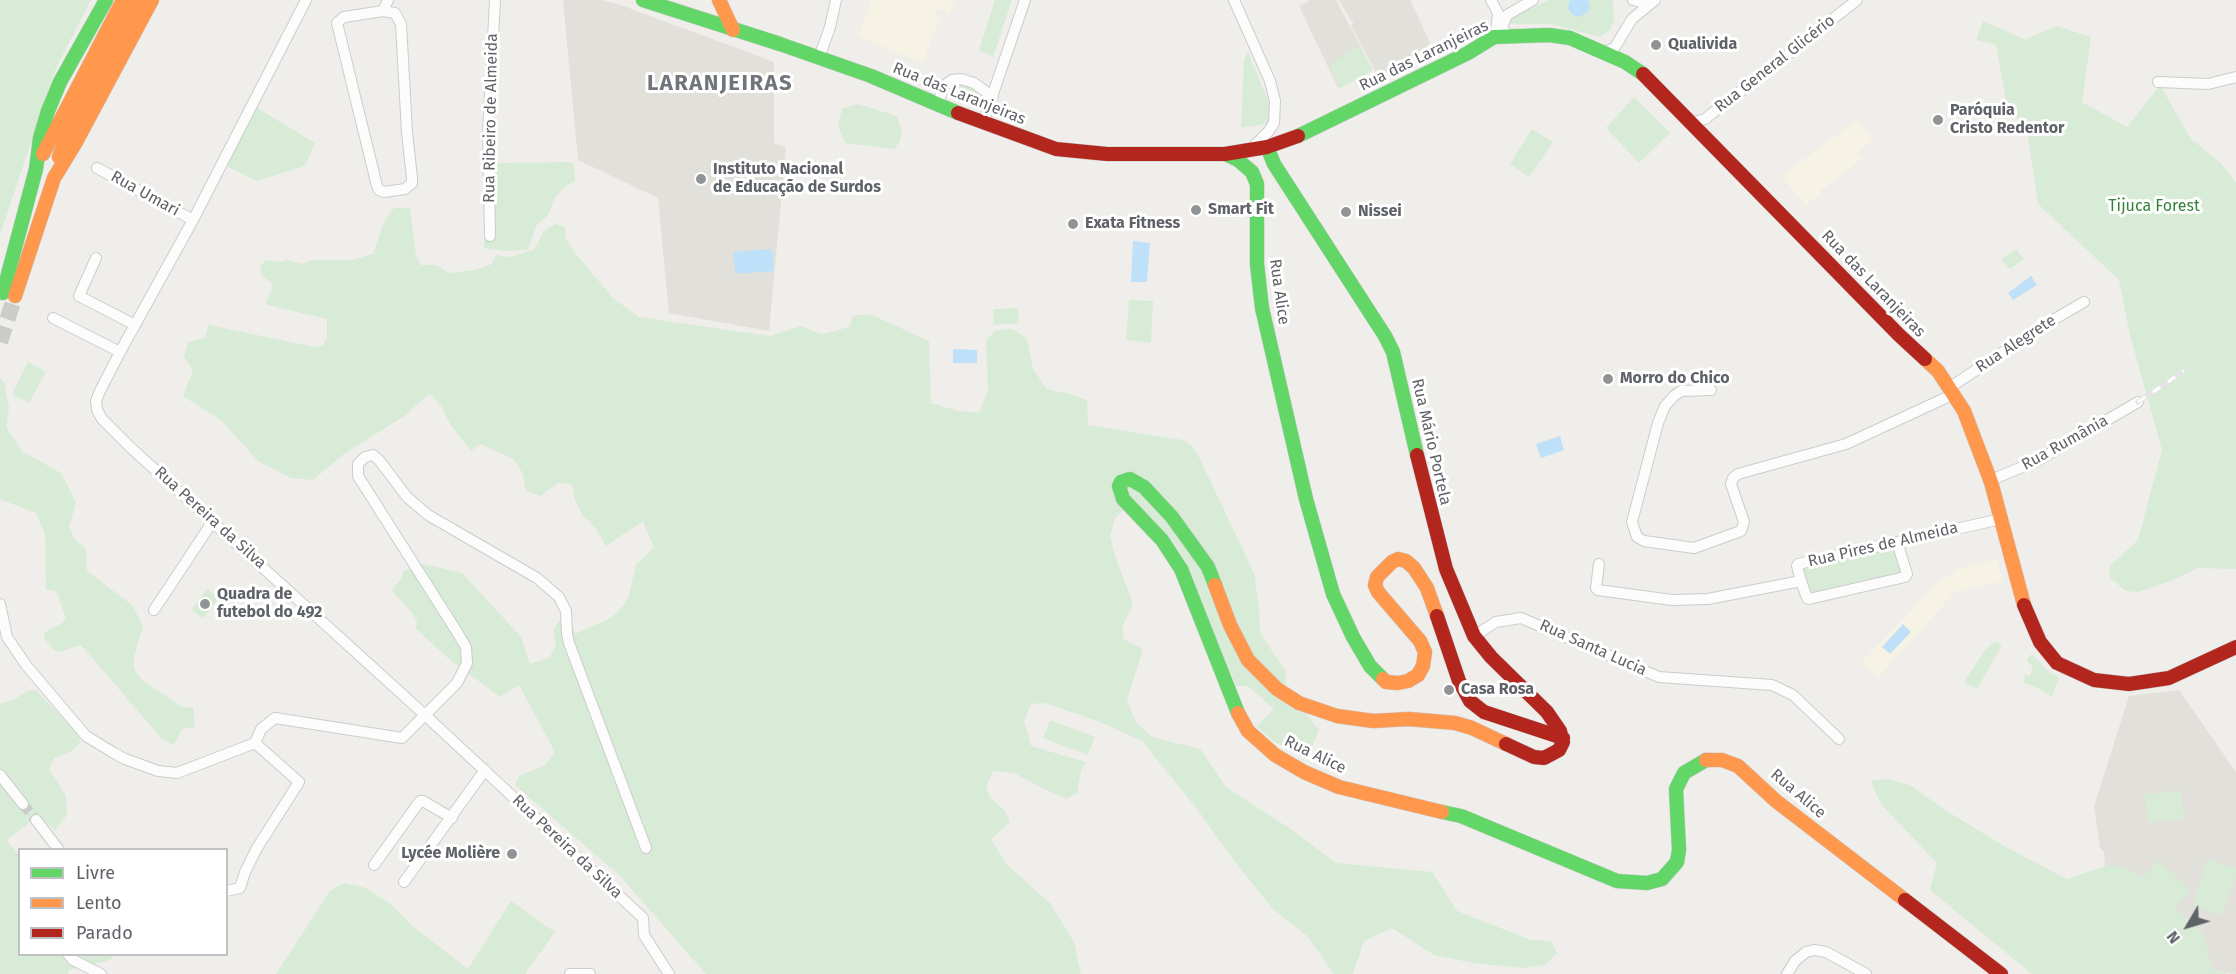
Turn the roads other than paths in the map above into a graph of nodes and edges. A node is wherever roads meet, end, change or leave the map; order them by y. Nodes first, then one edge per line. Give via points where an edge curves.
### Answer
1 (106, 0) edge
2 (123, 0) edge
3 (137, 0) edge
4 (152, 0) edge
5 (306, 0) edge
6 (388, 0) edge
7 (495, 0) edge
8 (643, 0) edge
9 (718, 0) edge
10 (836, 0) edge
11 (1025, 0) edge
12 (1234, 0) edge
13 (1491, 0) edge
14 (1533, 0) edge
15 (1633, 0) edge
16 (1653, 0) edge
17 (1857, 0) edge
18 (383, 11) junction
19 (1503, 14) junction
20 (698, 19) junction
21 (733, 30) junction
22 (1501, 37) junction
23 (1621, 39) junction
24 (1606, 52) junction
25 (819, 58) junction
26 (1625, 62) junction
27 (89, 75) junction
28 (2236, 77) edge
29 (2158, 82) dead end
30 (993, 97) junction
31 (937, 104) junction
32 (983, 123) junction
33 (1691, 123) junction
34 (1267, 147) junction
35 (1249, 150) junction
36 (1225, 154) junction
37 (97, 168) dead end
38 (36, 169) junction
39 (1283, 177) junction
40 (54, 178) junction
41 (1257, 184) junction
42 (193, 220) junction
43 (490, 236) dead end
44 (96, 258) dead end
45 (2084, 302) dead end
46 (53, 318) dead end
47 (135, 325) junction
48 (120, 352) junction
49 (1711, 390) dead end
50 (1952, 391) junction
51 (2138, 402) dead end
52 (1991, 482) junction
53 (2001, 519) junction
54 (213, 521) junction
55 (1897, 542) junction
56 (1599, 564) dead end
57 (1801, 581) junction
58 (0, 604) edge
59 (154, 610) dead end
60 (1474, 636) junction
61 (2236, 647) edge
62 (1536, 700) junction
63 (426, 715) junction
64 (1514, 723) junction
65 (1563, 738) junction
66 (1839, 739) dead end
67 (255, 743) junction
68 (485, 770) junction
69 (0, 775) edge
70 (23, 804) tunnel mouth
71 (452, 818) junction
72 (36, 820) tunnel mouth
73 (58, 848) edge
74 (646, 848) dead end
75 (374, 866) dead end
76 (404, 882) dead end
77 (228, 891) edge
78 (70, 956) edge
79 (101, 974) edge
80 (570, 974) edge
81 (590, 974) edge
82 (669, 974) edge
83 (1787, 974) edge
84 (1866, 974) edge
85 (2001, 974) edge

1 - 38 street via 60,82 40,138
2 - 27 street
3 - 27 street
4 - 40 street
5 - 42 street, Rua Pereira da Silva
6 - 18 street
7 - 43 street, Rua Ribeiro de Almeida via 488,132
8 - 20 street, Rua das Laranjeiras
9 - 20 street
9 - 21 street
10 - 25 street
11 - 30 street
12 - 35 street via 1275,101 1274,123
13 - 19 street
14 - 19 street
15 - 16 street
16 - 23 street via 1632,19
17 - 33 street, Rua General Glicério via 1705,119
18 - 18 street via 344,17 337,23 377,186 384,192 405,189 412,178 401,24 395,13
19 - 22 street via 1497,28
20 - 21 street, Rua das Laranjeiras
21 - 25 street, Rua das Laranjeiras
22 - 24 street, Rua das Laranjeiras via 1549,35 1570,38
22 - 34 street, Rua das Laranjeiras via 1289,140
23 - 24 street
23 - 26 street
24 - 26 street, Rua das Laranjeiras
25 - 31 street, Rua das Laranjeiras
26 - 33 street, Rua das Laranjeiras via 1644,75
27 - 38 street
27 - 40 street
28 - 29 street via 2208,84
30 - 31 street via 974,83 952,80 945,85
30 - 32 street
31 - 32 street, Rua das Laranjeiras
32 - 36 street, Rua das Laranjeiras via 1066,151
33 - 50 street, Rua das Laranjeiras via 1938,371
34 - 35 street, Rua das Laranjeiras
34 - 39 street, Rua Mário Portela
35 - 36 street, Rua das Laranjeiras
36 - 41 street via 1252,172
37 - 42 street, Rua Umari
38 - 40 street via 9,295
39 - 41 street via 1271,172
39 - 60 street, Rua Mário Portela via 1393,352 1439,546
41 - 64 street, Rua Alice via 1257,264 1262,308 1309,510 1333,594 1353,637 1370,666 1386,682 1408,681 1418,675 1425,652 1420,641 1376,585 1377,577 1392,562 1406,561 1427,588 1459,681 1470,701 1484,712
42 - 47 street, Rua Pereira da Silva
44 - 47 street via 79,296
45 - 50 street, Rua Alegrete via 2041,327
46 - 48 street
47 - 48 street, Rua Pereira da Silva
48 - 54 street, Rua Pereira da Silva via 96,401 102,419
49 - 50 street, Rua Alegrete via 1681,391 1665,406 1632,522 1637,537 1644,542 1694,548 1741,531 1743,522 1732,490 1733,478 1738,474 1846,444
50 - 52 street, Rua das Laranjeiras via 1965,411
51 - 52 street, Rua Rumânia via 2037,461
52 - 53 street, Rua das Laranjeiras
53 - 55 street, Rua Pires de Almeida
53 - 61 street, Rua das Laranjeiras via 2026,611 2040,642 2057,663 2094,680 2129,684 2169,678
54 - 59 street
54 - 63 street, Rua Pereira da Silva
55 - 57 street, Rua Pires de Almeida via 1798,564
55 - 57 street via 1905,577 1809,599
56 - 57 street, Rua Pires de Almeida via 1597,590 1672,600 1708,599
58 - 67 street via 7,637 26,664 86,736 125,759 158,771 177,773
60 - 62 street, Rua Mário Portela
60 - 66 street, Rua Santa Lucia via 1496,622 1521,618 1659,677 1772,685 1793,694
62 - 64 street via 1532,714
62 - 65 street, Rua Mário Portela
63 - 67 street via 402,738 275,718 261,729
63 - 68 street, Rua Pereira da Silva
63 - 74 street via 457,683 467,663 465,647 358,476 358,464 373,455 407,497 428,515 537,578 559,597 566,611 567,634
64 - 65 street, Rua Alice
65 - 85 street, Rua Alice via 1553,754 1534,757 1455,723 1409,719 1373,722 1337,716 1299,703 1277,689 1248,660 1208,567 1172,517 1144,487 1130,479 1120,482 1122,500 1162,540 1181,569 1244,723 1262,745 1304,772 1339,787 1461,816 1617,880 1647,883 1662,879 1677,862 1676,789 1684,773 1700,762 1722,760 1738,766 1776,801
67 - 77 street via 300,782 257,848 240,888
68 - 71 street
68 - 82 street, Rua Pereira da Silva via 643,918 644,935
69 - 70 street
71 - 75 street via 420,801
71 - 76 street
72 - 73 street
78 - 79 street
80 - 81 street
83 - 84 street via 1795,961 1814,950 1826,952

